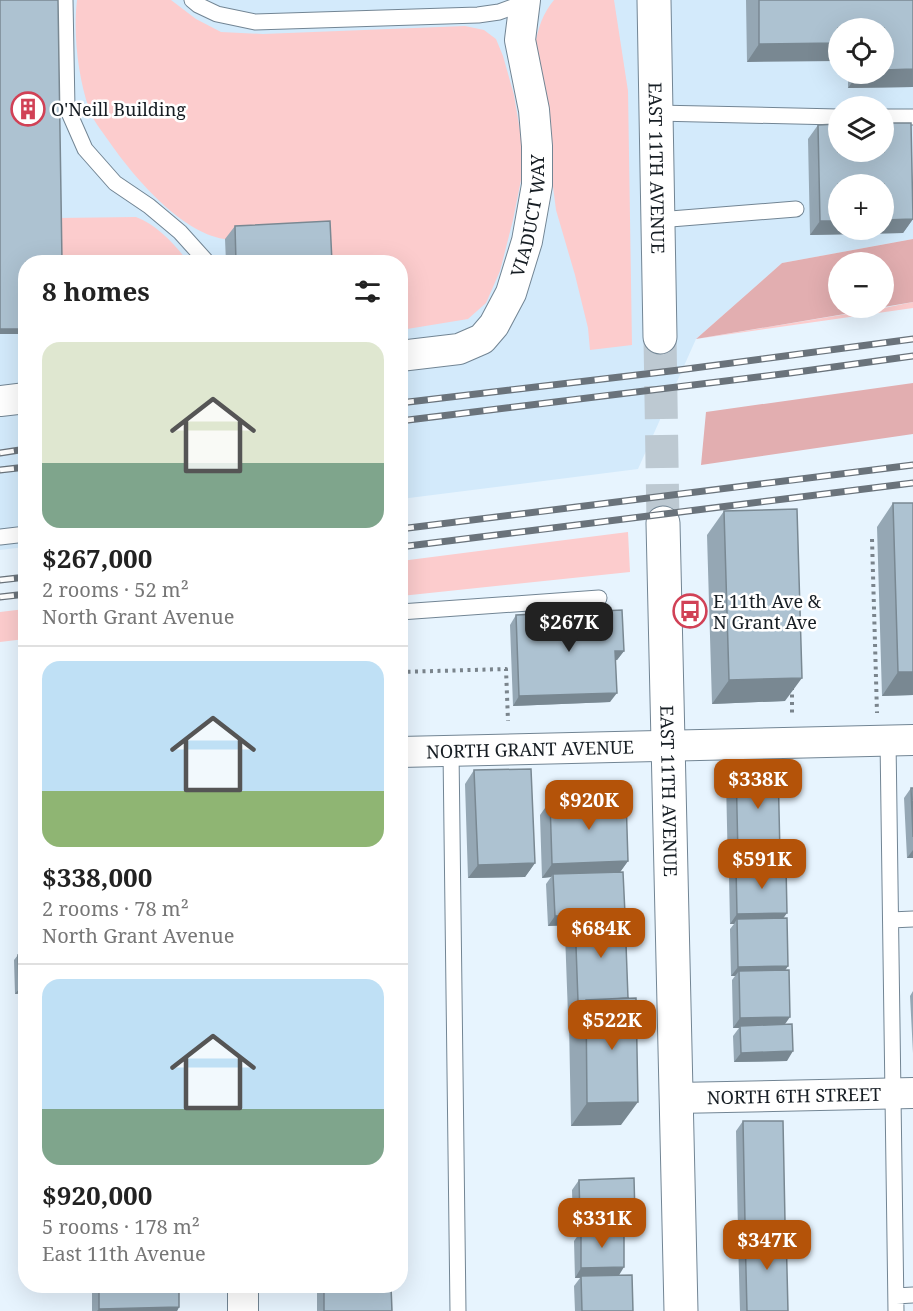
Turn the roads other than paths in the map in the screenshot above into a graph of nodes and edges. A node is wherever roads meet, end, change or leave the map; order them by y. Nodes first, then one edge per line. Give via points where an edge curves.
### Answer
1 (65, 0) edge
2 (192, 0) edge
3 (654, 0) edge
4 (524, 1) edge
5 (656, 113) junction
6 (828, 117) edge
7 (894, 117) edge
8 (913, 117) edge
9 (796, 209) dead end
10 (658, 220) junction
11 (201, 255) edge
12 (660, 337) tunnel mouth
13 (408, 355) edge
14 (18, 399) edge
15 (0, 401) edge
16 (663, 523) tunnel mouth
17 (18, 535) edge
18 (0, 537) edge
19 (599, 598) dead end
20 (408, 611) edge
21 (893, 734) edge
22 (667, 746) junction
23 (451, 751) junction
24 (408, 752) edge
25 (913, 919) edge
26 (891, 920) junction
27 (903, 1093) edge
28 (676, 1098) junction
29 (243, 1293) edge
30 (913, 1295) edge
31 (896, 1303) edge
32 (243, 1311) edge
33 (458, 1311) edge
34 (681, 1311) edge

1 - 11 lane via 67,108 85,150 115,183 180,232
2 - 4 lane via 217,14 255,21 478,15 499,12
3 - 5 street, EAST 11TH AVENUE
4 - 13 street, VIADUCT WAY via 520,40 534,110 537,185 527,241 511,293 482,339 459,350
5 - 6 lane
5 - 10 street, EAST 11TH AVENUE
7 - 8 lane
9 - 10 lane
10 - 12 street, EAST 11TH AVENUE
14 - 15 street
16 - 22 street, EAST 11TH AVENUE
17 - 18 lane
19 - 20 lane
21 - 22 street, NORTH GRANT AVENUE
21 - 26 lane
22 - 23 street, NORTH GRANT AVENUE
22 - 28 street, EAST 11TH AVENUE
23 - 24 street, NORTH GRANT AVENUE
23 - 33 lane
25 - 26 lane
26 - 27 lane
27 - 28 street, NORTH 6TH STREET
27 - 31 lane
28 - 34 street, EAST 11TH AVENUE
29 - 32 street
30 - 31 lane

